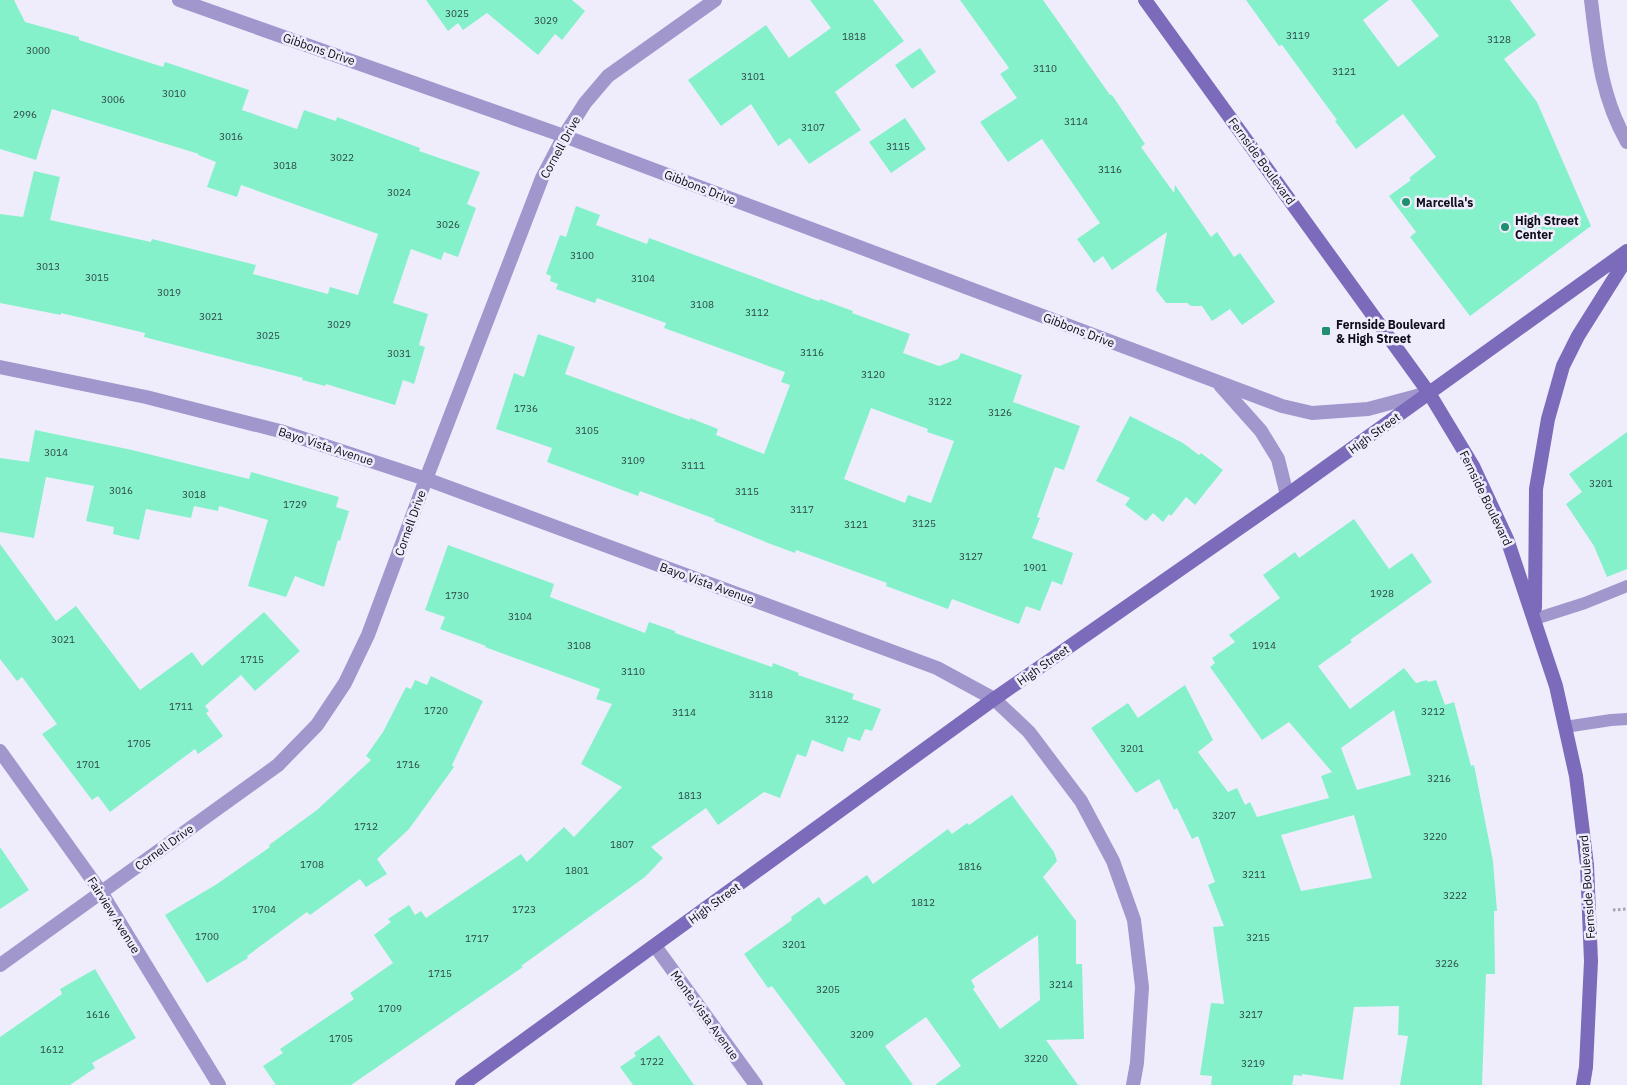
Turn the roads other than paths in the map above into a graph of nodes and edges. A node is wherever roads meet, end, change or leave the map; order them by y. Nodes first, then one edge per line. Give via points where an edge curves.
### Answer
1 (179, 0) edge
2 (715, 0) edge
3 (1145, 0) edge
4 (1591, 0) edge
5 (564, 136) junction
6 (1627, 142) edge
7 (1627, 251) edge
8 (1627, 258) edge
9 (0, 367) edge
10 (1218, 382) junction
11 (1429, 393) junction
12 (426, 479) junction
13 (1287, 495) junction
14 (1627, 586) edge
15 (1535, 619) junction
16 (994, 699) junction
17 (1627, 719) edge
18 (1565, 727) junction
19 (0, 751) edge
20 (101, 892) junction
21 (655, 946) junction
22 (0, 965) edge
23 (219, 1085) edge
24 (462, 1085) edge
25 (756, 1085) edge
26 (1133, 1085) edge
27 (1583, 1085) edge

1 - 5 street, Gibbons Drive
2 - 5 street, Cornell Drive via 608,76 585,103
3 - 11 main road, Fernside Boulevard
4 - 6 street via 1599,69 1616,123
5 - 10 street, Gibbons Drive
5 - 12 street, Cornell Drive via 542,178
7 - 11 main road, High Street
8 - 15 main road via 1563,366 1548,419 1536,488
9 - 12 street, Bayo Vista Avenue via 146,397 280,431
10 - 11 street, Gibbons Drive via 1282,406 1312,413 1368,409
10 - 13 street, Gibbons Drive via 1261,431 1278,459
11 - 13 main road, High Street
11 - 15 main road, Fernside Boulevard via 1473,466 1508,539
12 - 16 street, Bayo Vista Avenue via 937,668
12 - 20 street, Cornell Drive via 368,635 345,683 317,724 278,765
13 - 16 main road, High Street
14 - 15 lane
15 - 18 main road, Fernside Boulevard
16 - 21 main road, High Street
16 - 26 street, Bayo Vista Avenue via 1029,732 1082,801 1113,861 1134,920 1142,987
17 - 18 lane
18 - 27 main road, Fernside Boulevard via 1576,776 1588,865 1591,961
19 - 20 street, Fairview Avenue
20 - 22 street, Cornell Drive
20 - 23 street, Fairview Avenue
21 - 24 main road, High Street
21 - 25 street, Monte Vista Avenue

